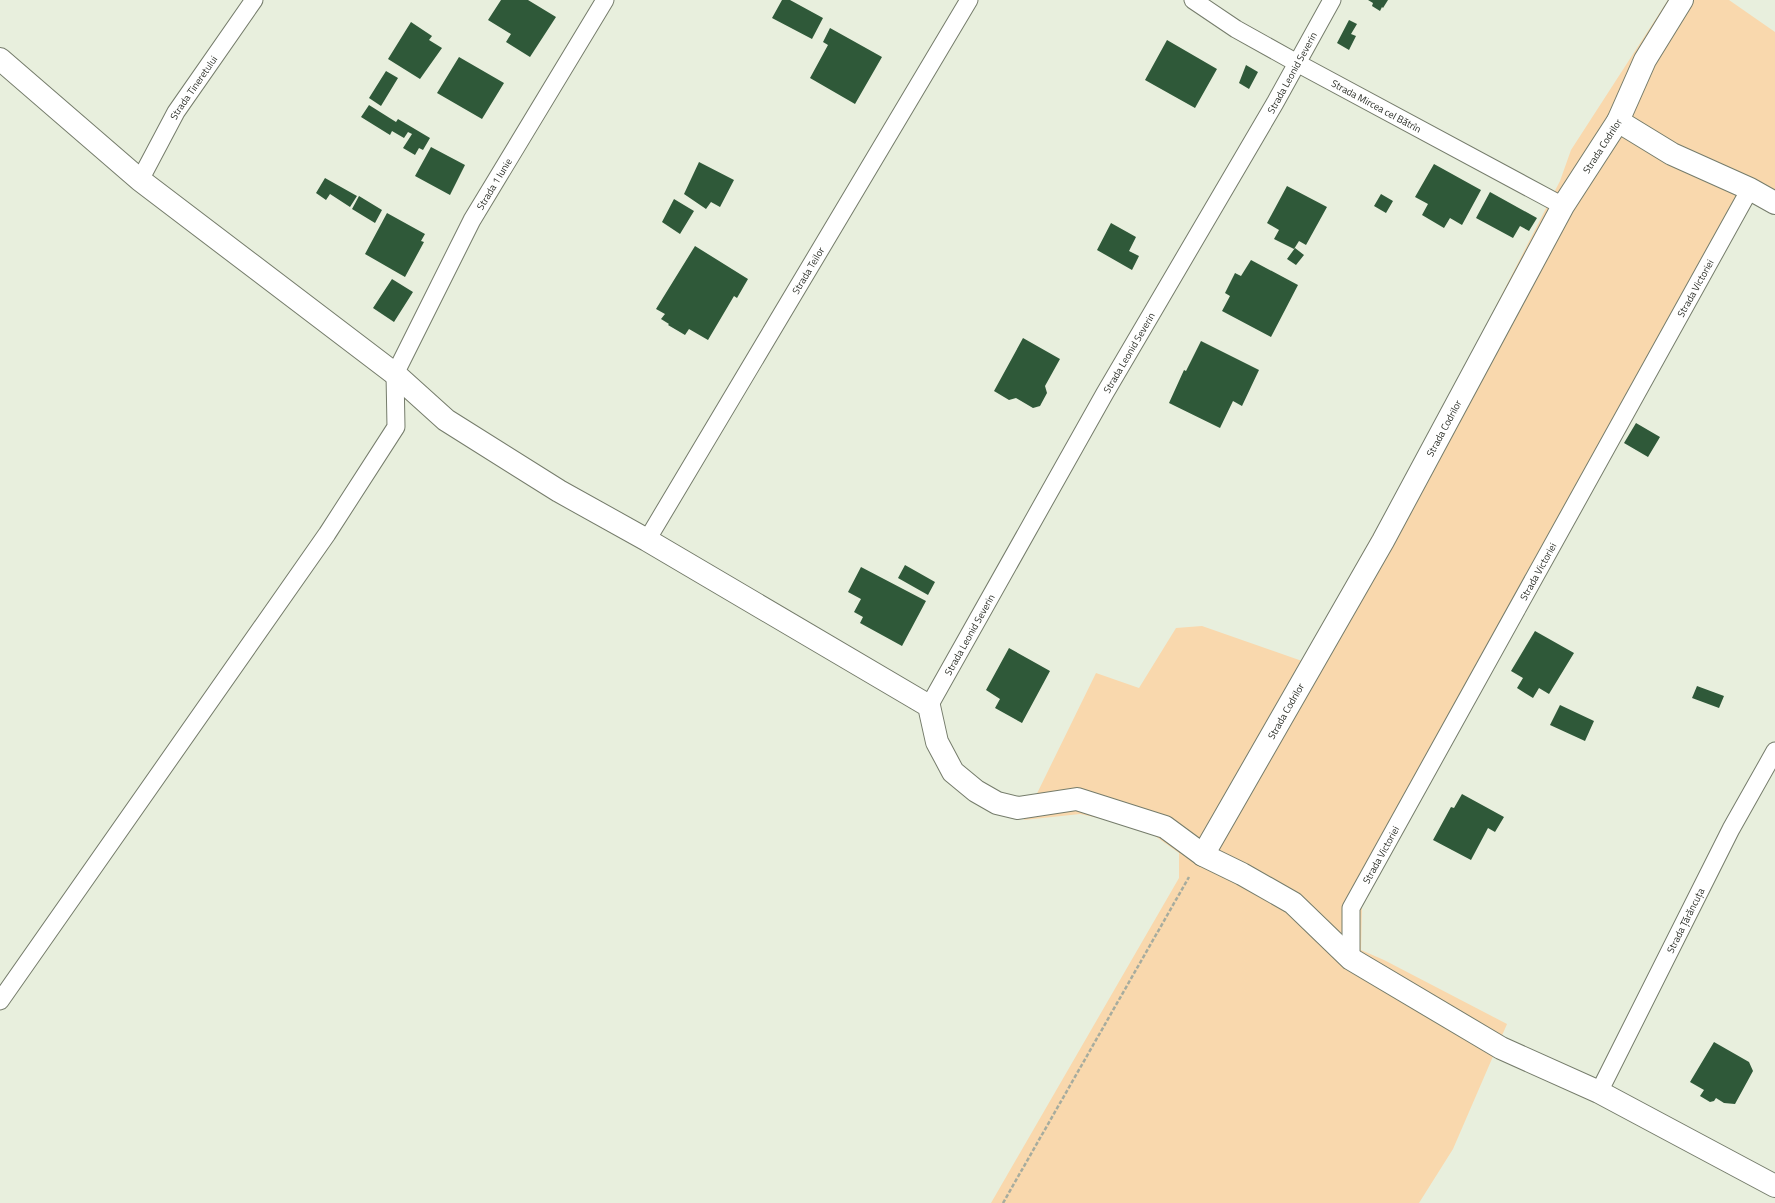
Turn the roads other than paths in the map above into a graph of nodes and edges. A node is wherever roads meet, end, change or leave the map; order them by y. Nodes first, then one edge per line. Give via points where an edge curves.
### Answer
1 (254, 0) edge
2 (605, 0) edge
3 (969, 0) edge
4 (1193, 0) edge
5 (1332, 0) edge
6 (1682, 0) edge
7 (0, 59) edge
8 (1297, 63) junction
9 (1618, 121) junction
10 (140, 180) junction
11 (1750, 189) junction
12 (1775, 203) edge
13 (1563, 206) junction
14 (395, 374) junction
15 (647, 540) junction
16 (929, 706) junction
17 (1775, 751) edge
18 (1202, 854) junction
19 (1351, 959) junction
20 (0, 1001) edge
21 (1599, 1092) junction
22 (1775, 1186) edge

1 - 10 lane, Strada Tineretului via 176,112
2 - 14 lane, Strada 1 Iunie via 472,220
3 - 15 lane, Strada Teilor
4 - 8 lane, Strada Mircea cel Bătrîn
5 - 8 lane, Strada Leonid Severin
6 - 9 street, Strada Codrilor via 1645,60
7 - 10 street
8 - 13 lane, Strada Mircea cel Bătrîn
8 - 16 lane, Strada Leonid Severin via 1105,393
9 - 11 street via 1672,154
9 - 13 street, Strada Codrilor
10 - 14 street
11 - 12 street
11 - 19 lane, Strada Victoriei via 1352,908
13 - 18 street, Strada Codrilor via 1383,541
14 - 15 street via 446,420 559,491
14 - 20 lane via 396,427 327,534
15 - 16 street
16 - 18 street via 937,742 953,772 976,792 997,803 1018,808 1077,799 1165,827
17 - 21 lane, Strada Țărăncuța via 1731,829
18 - 19 street via 1293,903
19 - 21 street via 1501,1048
21 - 22 street

